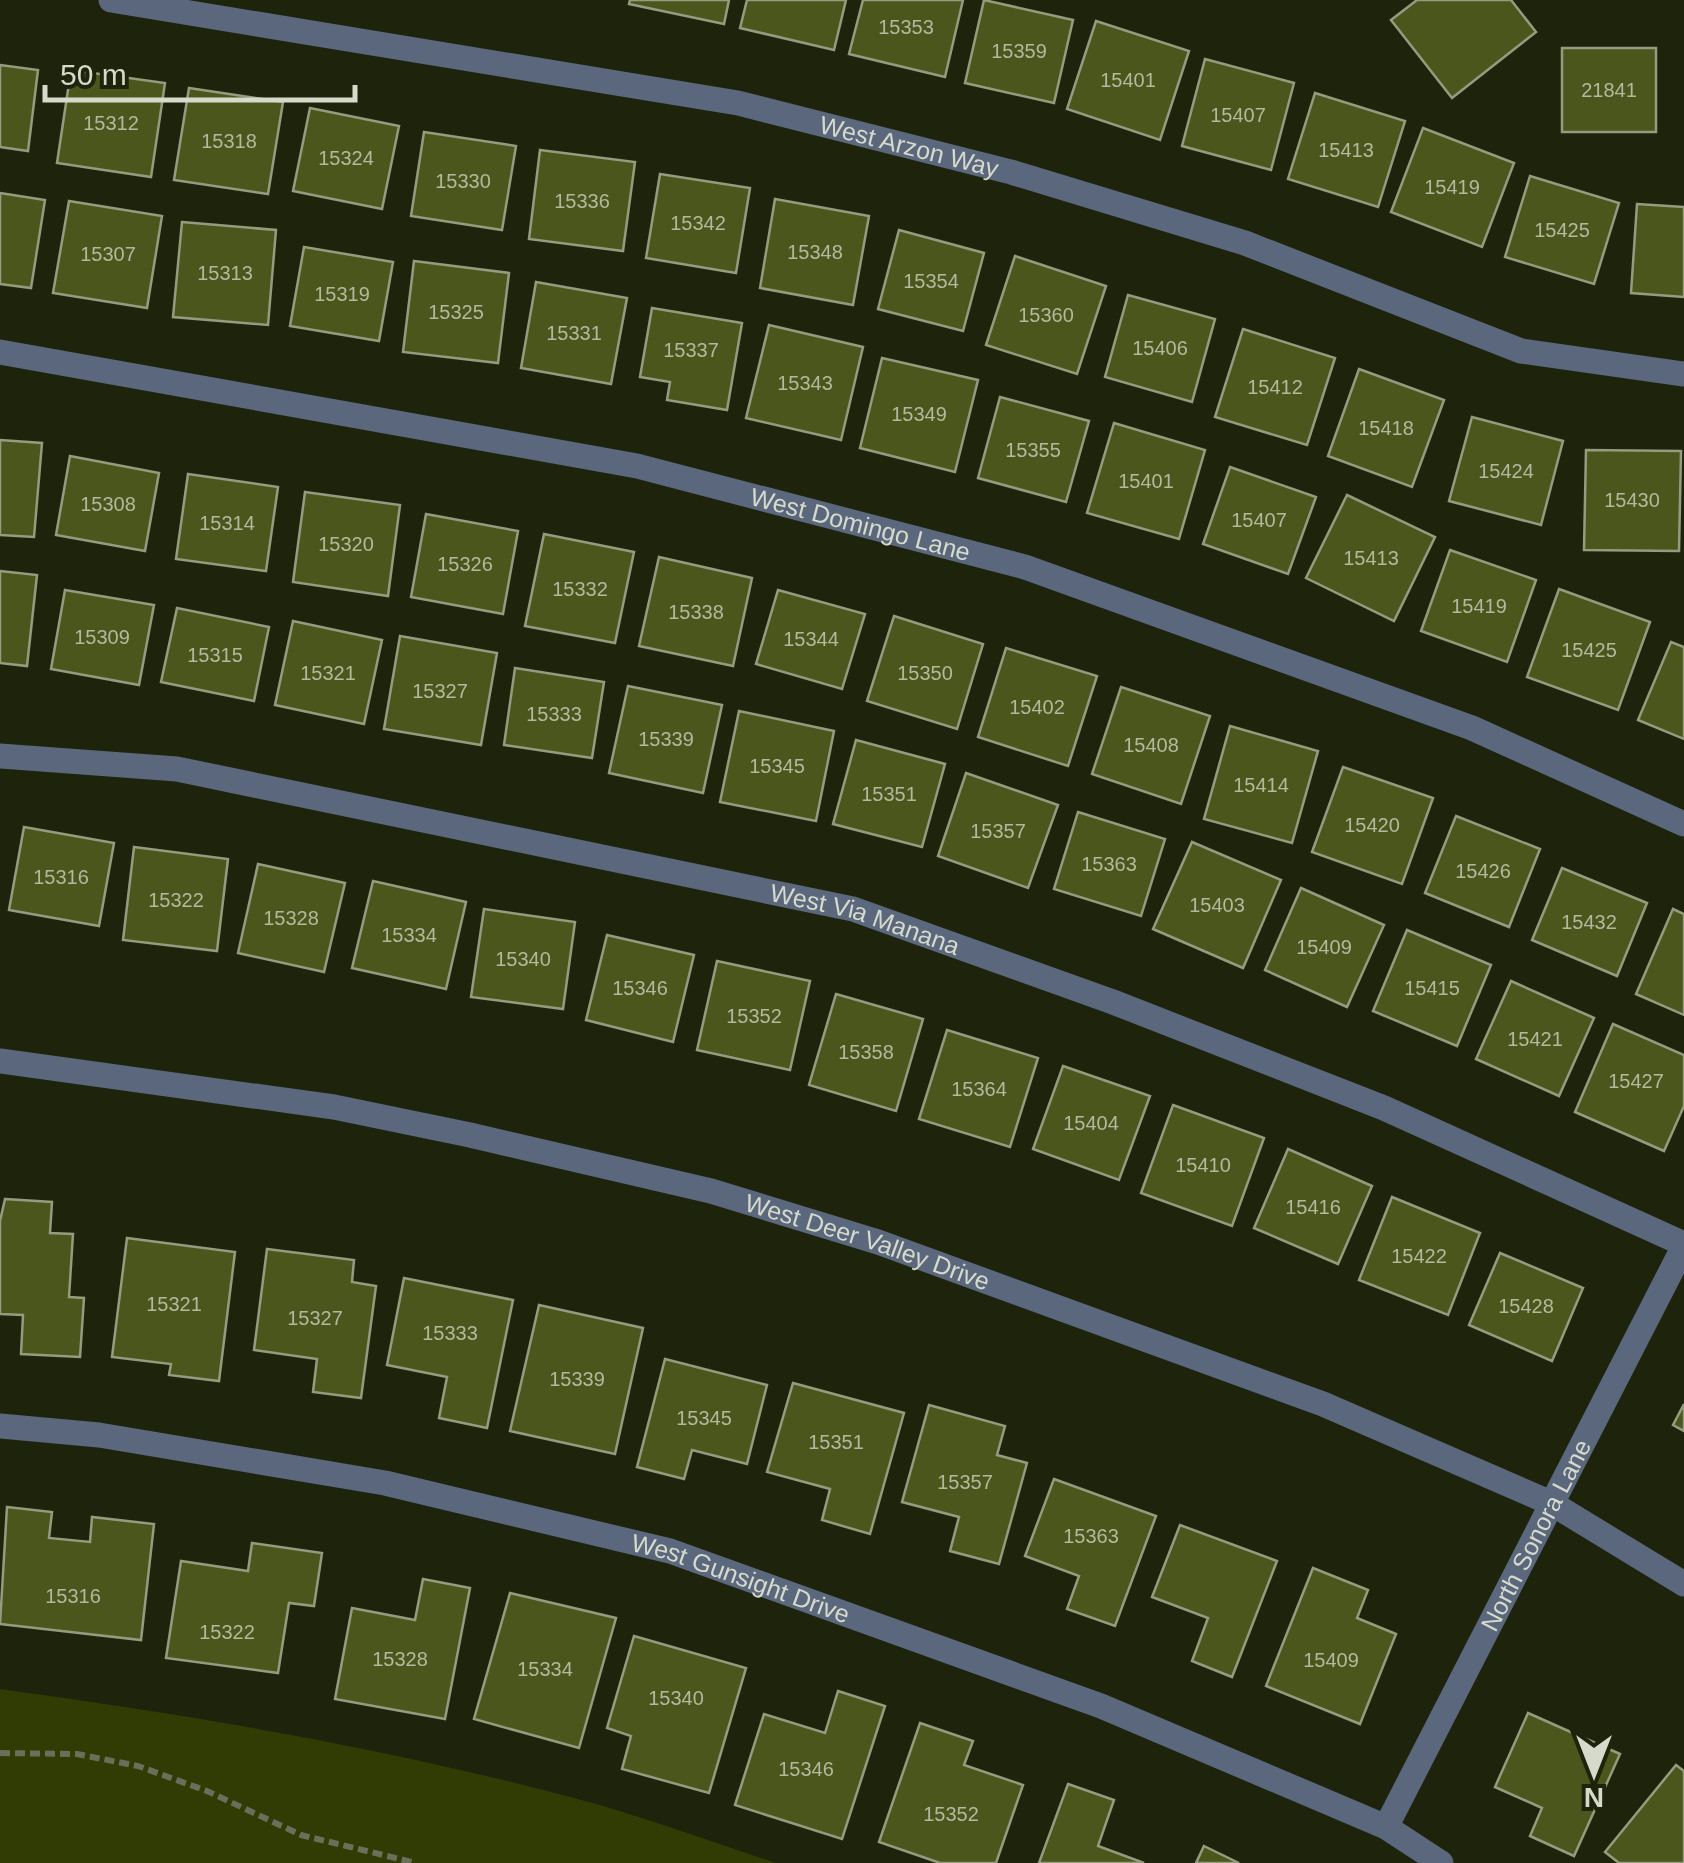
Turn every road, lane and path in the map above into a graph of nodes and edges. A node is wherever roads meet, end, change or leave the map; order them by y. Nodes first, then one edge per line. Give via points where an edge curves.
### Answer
1 (111, 0) edge
2 (0, 352) edge
3 (1684, 374) edge
4 (0, 756) edge
5 (1684, 824) edge
6 (0, 1061) edge
7 (1684, 1245) edge
8 (0, 1426) edge
9 (1551, 1503) junction
10 (1684, 1584) edge
11 (0, 1754) edge
12 (1386, 1827) junction
13 (416, 1863) edge
14 (1441, 1863) edge

1 - 3 street, West Arzon Way via 738,103 1010,172 1244,243 1521,351
2 - 5 street, West Domingo Lane via 637,466 1025,567 1472,728
4 - 7 street, West Via Manana via 177,769 854,908 1384,1108
6 - 9 street, West Deer Valley Drive via 334,1108 710,1191 1123,1328 1323,1404
7 - 9 street, North Sonora Lane
8 - 12 street, West Gunsight Drive via 385,1483 670,1551 1100,1706
9 - 10 street, West Deer Valley Drive
9 - 12 street, North Sonora Lane
11 - 13 path via 77,1754 138,1766 300,1834
12 - 14 street, West Gunsight Drive

